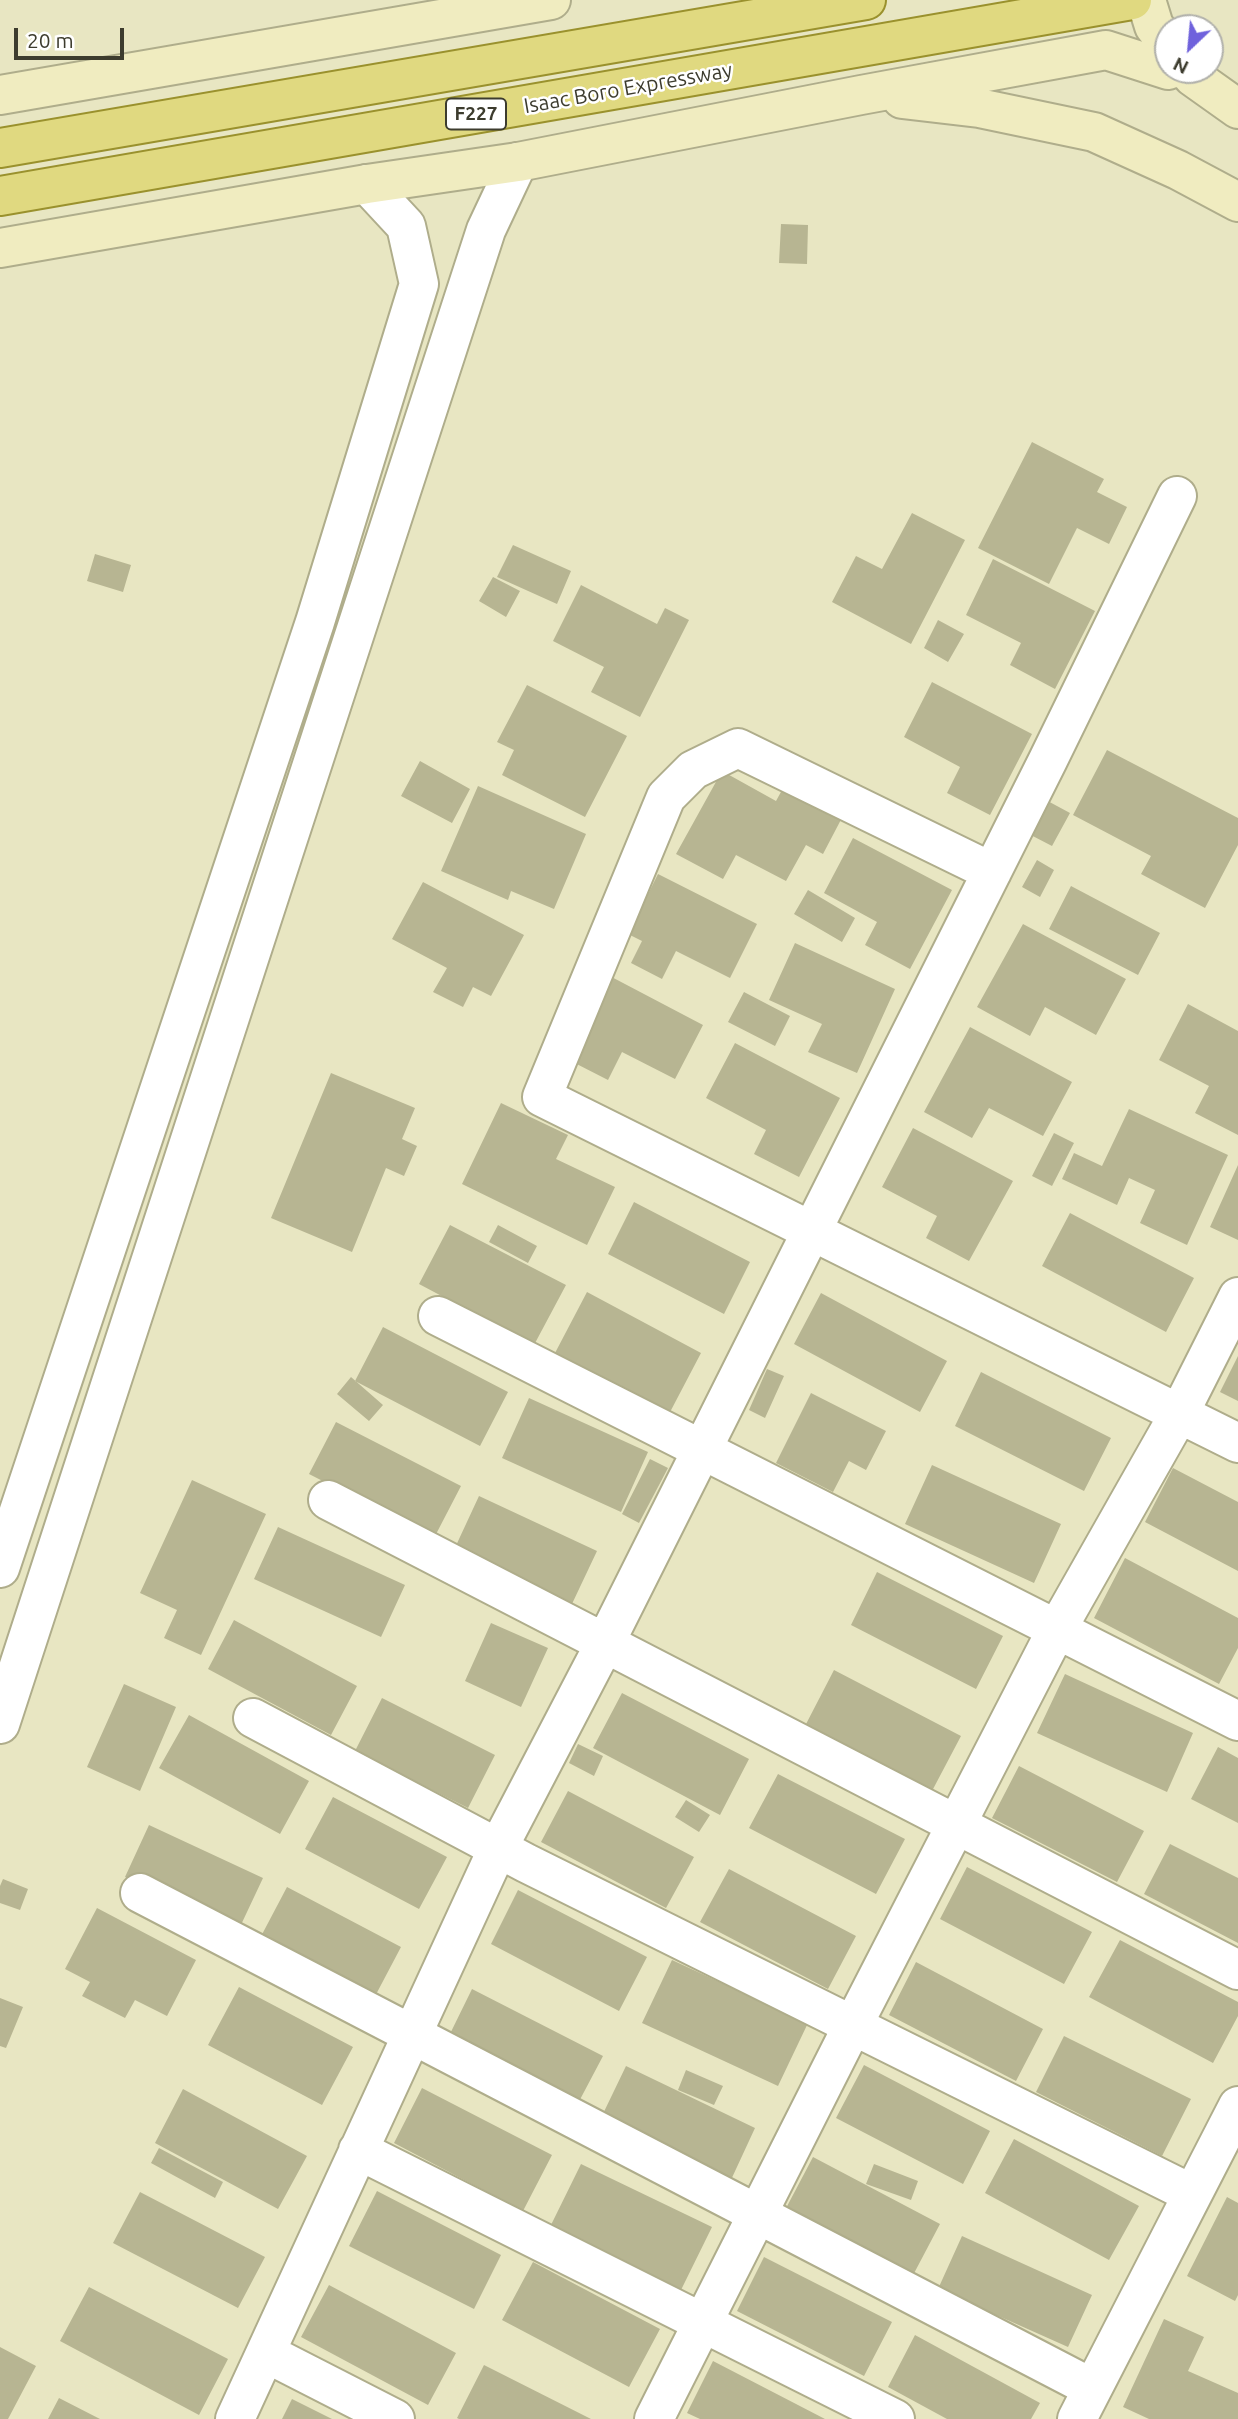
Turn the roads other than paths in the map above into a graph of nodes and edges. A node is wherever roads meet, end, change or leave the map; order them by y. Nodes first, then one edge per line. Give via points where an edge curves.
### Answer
1 (551, 0) edge
2 (866, 0) edge
3 (1132, 0) edge
4 (1146, 0) edge
5 (1154, 26) edge
6 (1154, 64) edge
7 (1198, 84) edge
8 (861, 94) junction
9 (0, 95) edge
10 (1238, 110) edge
11 (0, 148) edge
12 (518, 162) junction
13 (367, 184) junction
14 (0, 196) edge
15 (1238, 202) edge
16 (0, 248) edge
17 (1177, 496) dead end
18 (992, 872) junction
19 (811, 1231) junction
20 (1238, 1297) edge
21 (438, 1316) dead end
22 (1179, 1414) junction
23 (1238, 1443) edge
24 (701, 1449) junction
25 (328, 1500) dead end
26 (0, 1568) edge
27 (1057, 1629) junction
28 (605, 1643) junction
29 (253, 1718) dead end
30 (1238, 1721) edge
31 (0, 1724) edge
32 (956, 1825) junction
33 (498, 1848) junction
34 (139, 1893) dead end
35 (1238, 1970) edge
36 (852, 2027) junction
37 (411, 2034) junction
38 (1238, 2106) edge
39 (358, 2150) junction
40 (1192, 2194) junction
41 (758, 2213) junction
42 (702, 2325) junction
43 (266, 2353) junction
44 (1084, 2403) edge
45 (235, 2419) edge
46 (395, 2419) edge
47 (654, 2419) edge
48 (895, 2419) edge

1 - 9 main road
2 - 11 main road, F227
3 - 14 main road, Isaac Boro Expressway / F227
4 - 5 main road
6 - 8 main road via 1106,50
7 - 10 main road
8 - 12 main road
8 - 15 main road via 979,107 1094,132
12 - 13 main road
12 - 31 street via 482,243
13 - 16 main road
13 - 26 street via 406,226 419,284 315,622
17 - 18 street
18 - 19 street
18 - 19 street via 738,748 694,770 666,797 542,1097
19 - 22 street
19 - 24 street
20 - 22 street
21 - 24 street
22 - 23 street
22 - 27 street
24 - 27 street
24 - 28 street
25 - 28 street
27 - 30 street
27 - 32 street
28 - 32 street
28 - 33 street
29 - 33 street
32 - 35 street
32 - 36 street
33 - 36 street
33 - 37 street
34 - 37 street
36 - 40 street
36 - 41 street
37 - 39 street
37 - 41 street
38 - 40 street
39 - 42 street
39 - 43 street
40 - 44 street
41 - 42 street
41 - 44 street
42 - 47 street
42 - 48 street
43 - 45 street
43 - 46 street

